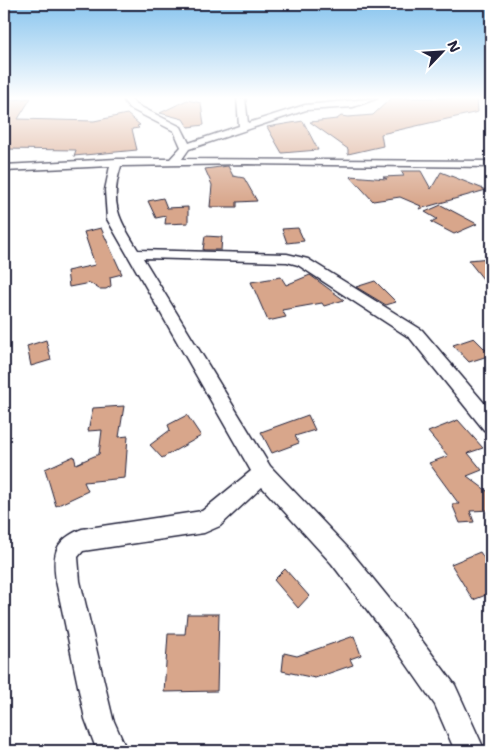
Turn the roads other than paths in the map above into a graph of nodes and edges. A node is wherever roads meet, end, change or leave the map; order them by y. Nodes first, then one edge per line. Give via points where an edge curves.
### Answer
1 (180, 133) edge
2 (226, 133) edge
3 (186, 147) junction
4 (174, 161) junction
5 (117, 162) junction
6 (491, 164) edge
7 (4, 168) edge
8 (133, 254) junction
9 (491, 424) edge
10 (262, 473) junction
11 (112, 751) edge
12 (470, 751) edge

1 - 3 street
2 - 3 street
3 - 4 street
4 - 5 street
4 - 6 street
5 - 7 street
5 - 8 street via 111,179 109,204 113,219
8 - 9 street via 287,258 303,262 416,334
8 - 10 street
10 - 11 street via 204,522 82,540 66,550 68,581 97,710
10 - 12 street via 340,556 396,627 445,695

